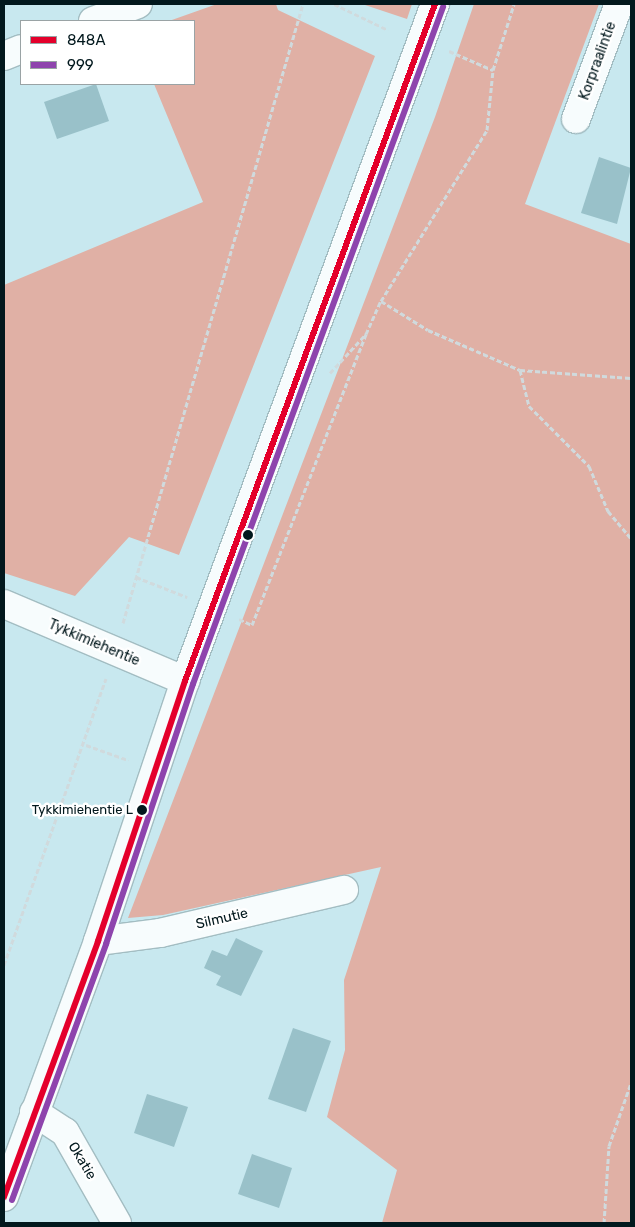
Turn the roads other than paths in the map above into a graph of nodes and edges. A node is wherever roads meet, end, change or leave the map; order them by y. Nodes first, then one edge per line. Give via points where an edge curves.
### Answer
1 (435, 4) edge
2 (619, 4) edge
3 (130, 5) edge
4 (95, 20) edge
5 (20, 50) edge
6 (4, 56) edge
7 (576, 119) dead end
8 (4, 604) edge
9 (185, 681) junction
10 (344, 890) dead end
11 (98, 941) junction
12 (34, 1112) junction
13 (4, 1197) edge
14 (117, 1223) edge

1 - 9 main road
2 - 7 main road, Korpraalintie
3 - 4 main road
5 - 6 main road
8 - 9 main road, Tykkimiehentie
9 - 11 main road
10 - 11 main road, Silmutie via 160,933
11 - 12 main road
12 - 13 main road
12 - 14 main road, Okatie via 65,1132

